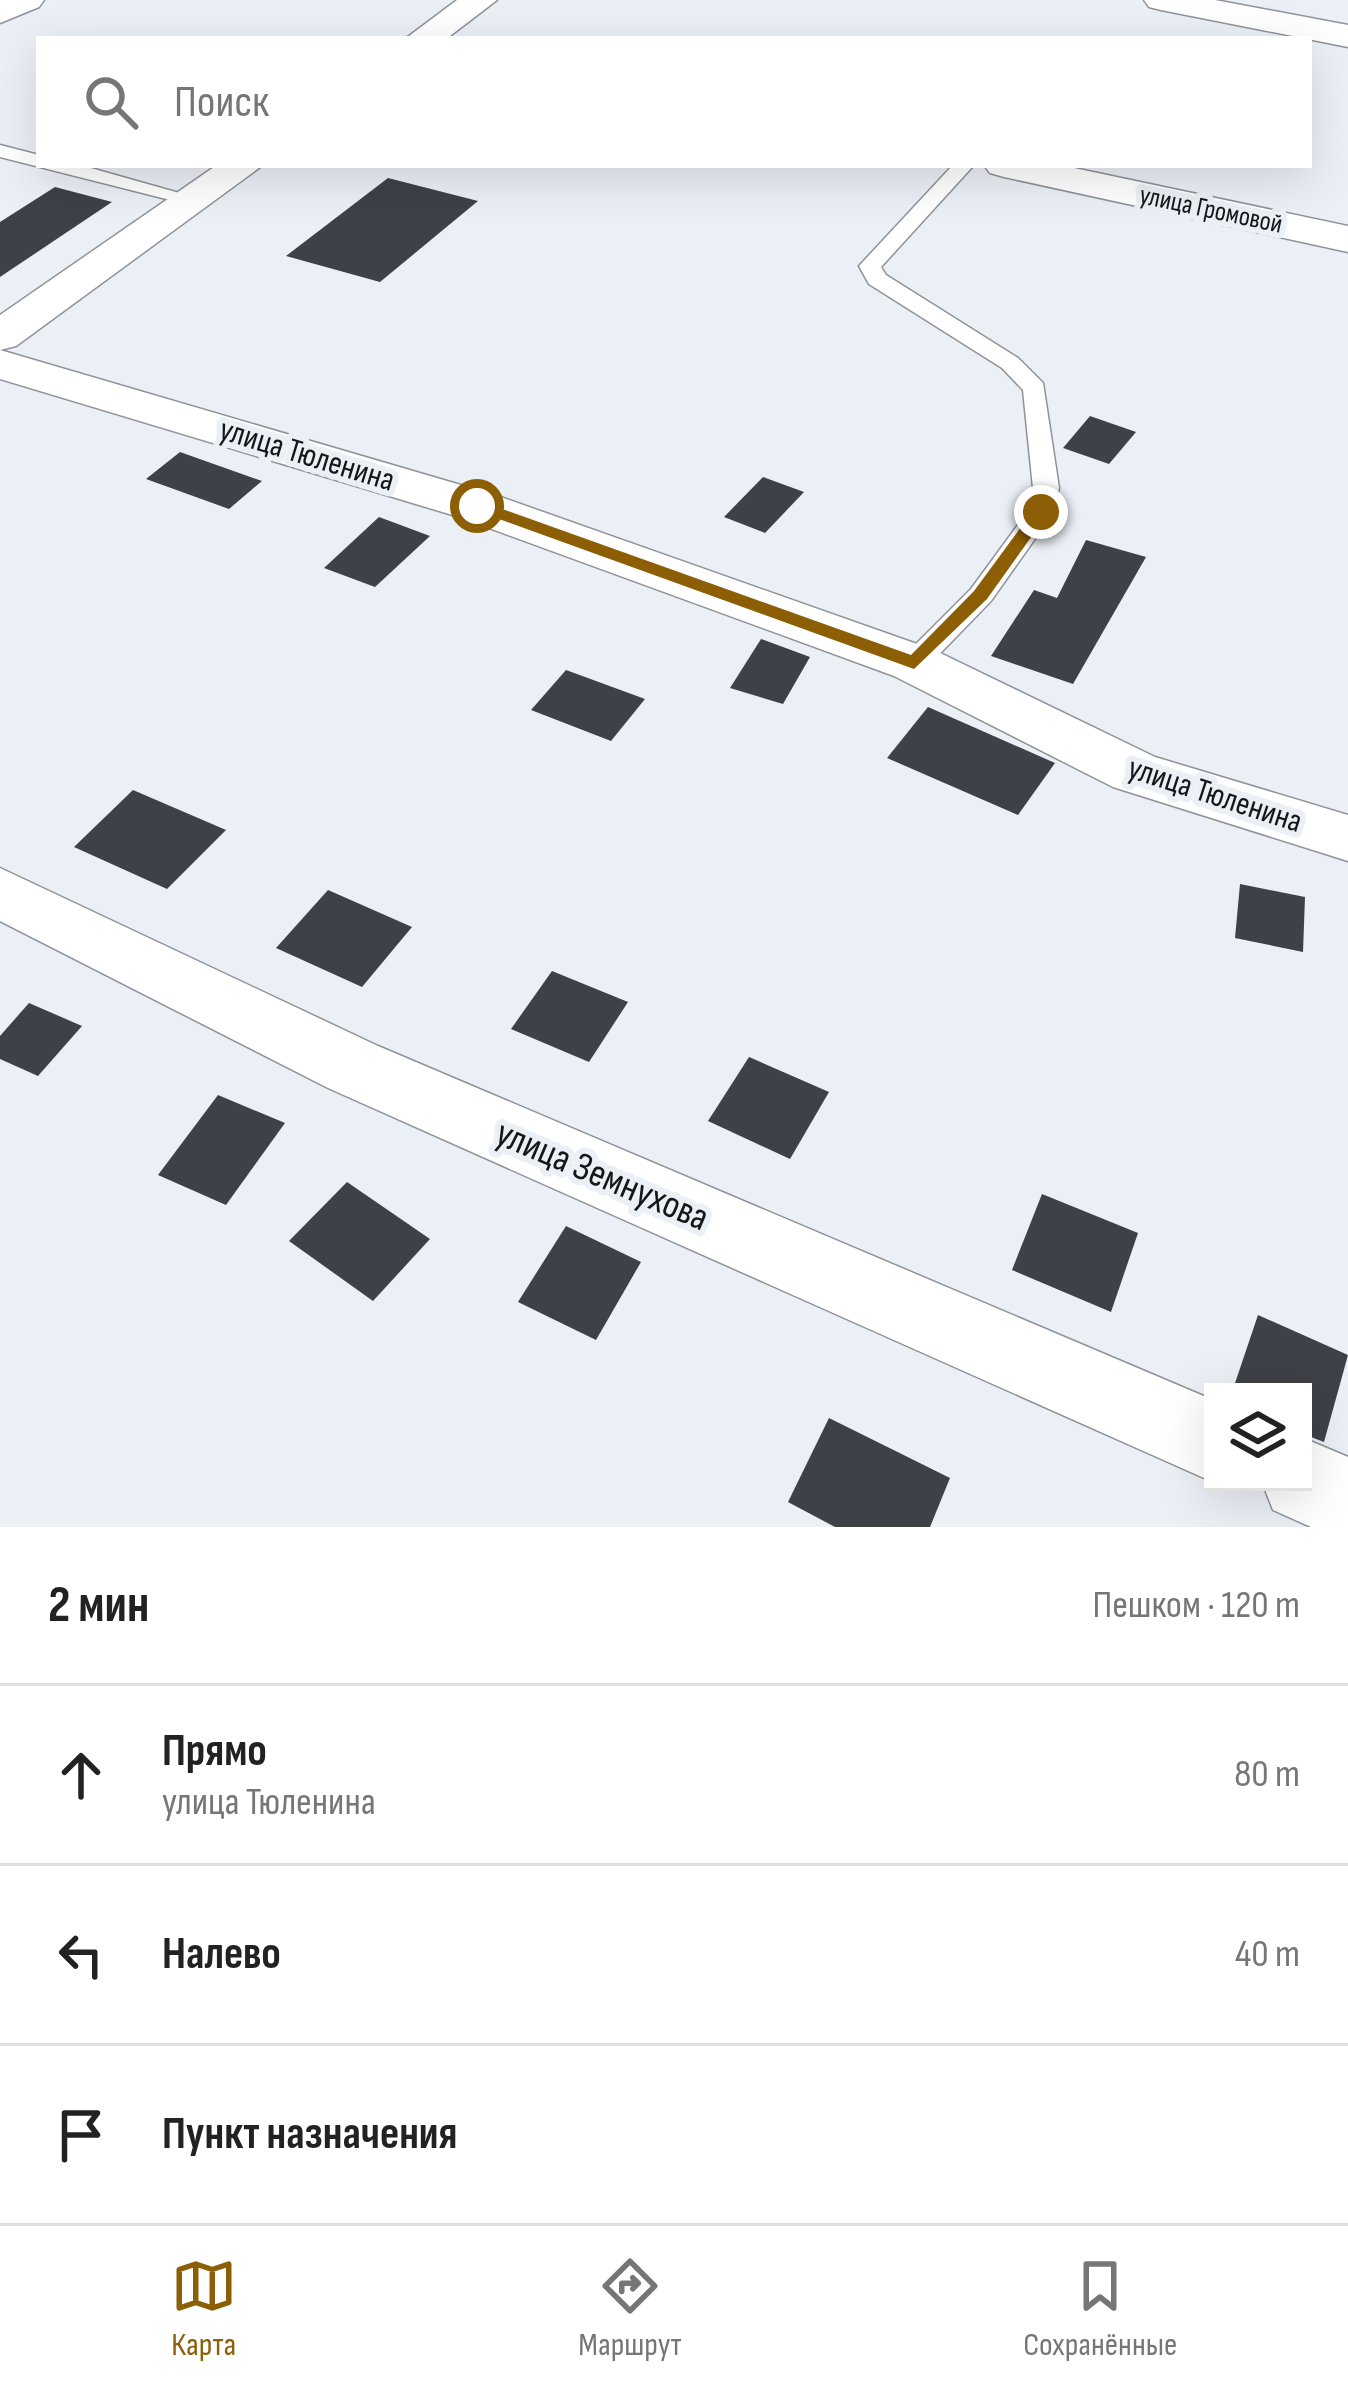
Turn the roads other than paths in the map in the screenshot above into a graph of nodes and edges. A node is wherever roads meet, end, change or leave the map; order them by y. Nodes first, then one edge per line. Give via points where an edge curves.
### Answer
1 (27, 0) edge
2 (480, 0) edge
3 (1161, 0) edge
4 (0, 13) edge
5 (1348, 35) edge
6 (435, 36) edge
7 (0, 151) edge
8 (36, 160) edge
9 (68, 168) edge
10 (239, 168) edge
11 (961, 168) edge
12 (1018, 168) edge
13 (194, 200) junction
14 (1348, 239) edge
15 (0, 336) edge
16 (0, 364) edge
17 (914, 663) junction
18 (1348, 838) edge
19 (0, 892) edge
20 (1204, 1437) edge
21 (1312, 1484) edge
22 (1348, 1500) edge

1 - 4 street
2 - 6 street
3 - 5 street
7 - 8 lane
9 - 13 lane
10 - 13 street
11 - 17 lane via 870,266 877,279 1010,363 1035,388 1046,488 1041,512 981,595
12 - 14 street, улица Громовой
13 - 15 street
16 - 17 street, улица Тюленина via 477,506
17 - 18 street, улица Тюленина via 1134,772
19 - 20 street, улица Земнухова via 353,1067
21 - 22 street

